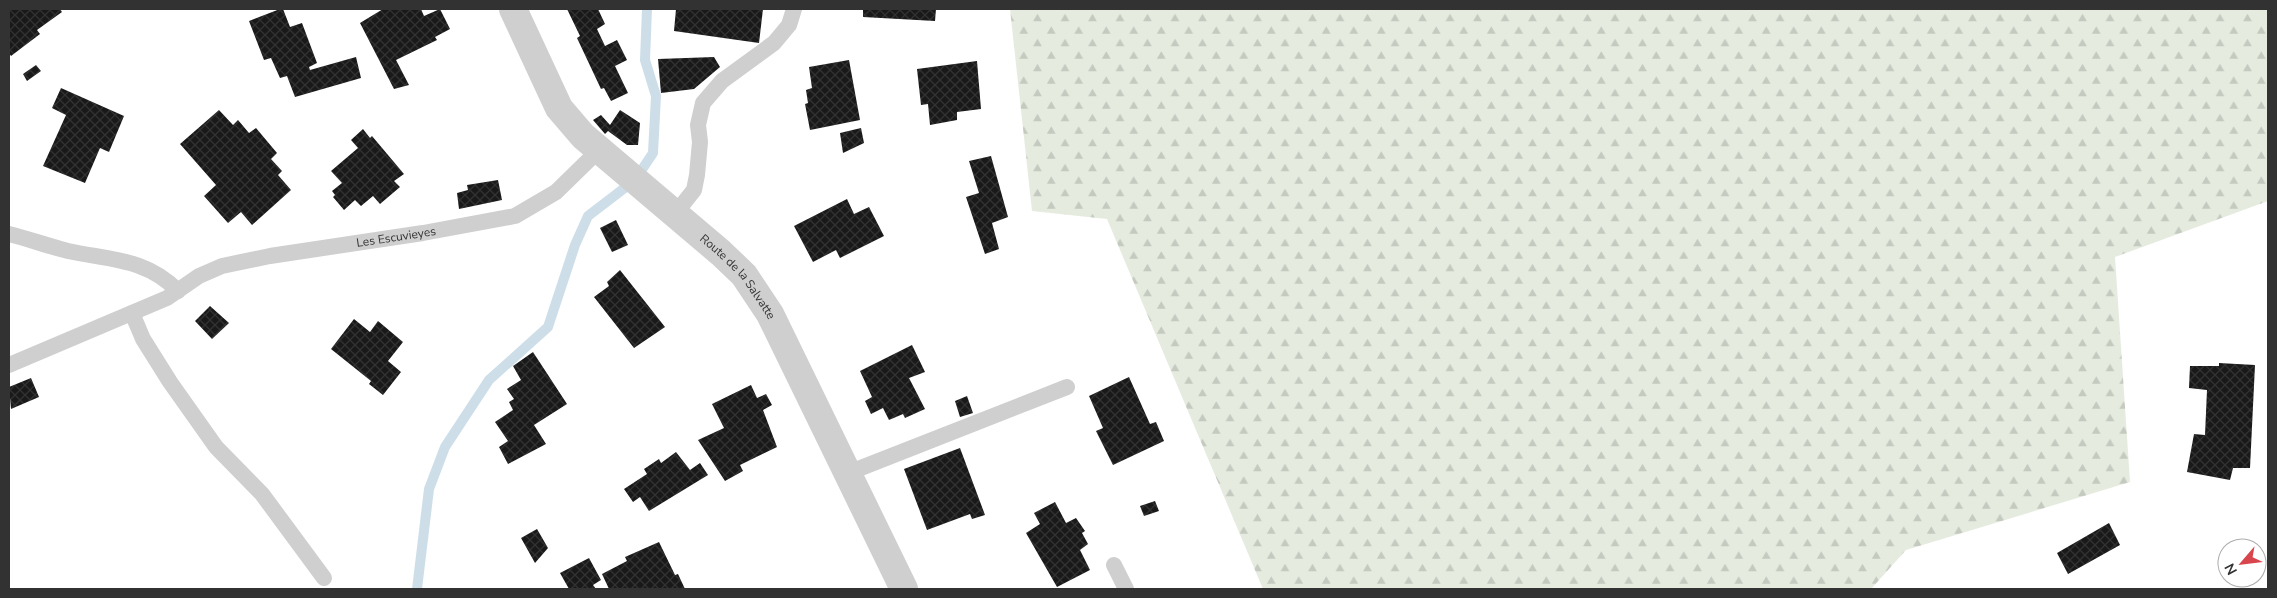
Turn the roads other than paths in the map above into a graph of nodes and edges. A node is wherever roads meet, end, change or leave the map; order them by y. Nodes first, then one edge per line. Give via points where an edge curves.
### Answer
1 (513, 9) edge
2 (794, 9) edge
3 (599, 150) junction
4 (675, 214) junction
5 (9, 234) edge
6 (178, 290) junction
7 (132, 313) junction
8 (9, 364) edge
9 (1067, 387) dead end
10 (848, 473) junction
11 (1114, 565) dead end
12 (324, 578) dead end
13 (904, 589) edge
14 (1126, 589) edge

1 - 3 street, Route de la Salvatte via 559,108
2 - 4 lane via 789,25 779,38 722,81 703,103 698,125 700,142 694,190
3 - 4 street, Route de la Salvatte
3 - 6 lane, Les Escuvieyes via 556,192 515,216 222,266
4 - 10 street, Route de la Salvatte via 727,258 758,294
5 - 6 lane via 147,268
6 - 7 lane, Les Escuvieyes
7 - 8 lane, Les Escuvieyes
7 - 12 lane via 143,339 216,447 262,494
9 - 10 lane
10 - 13 street, Route de la Salvatte
11 - 14 lane

